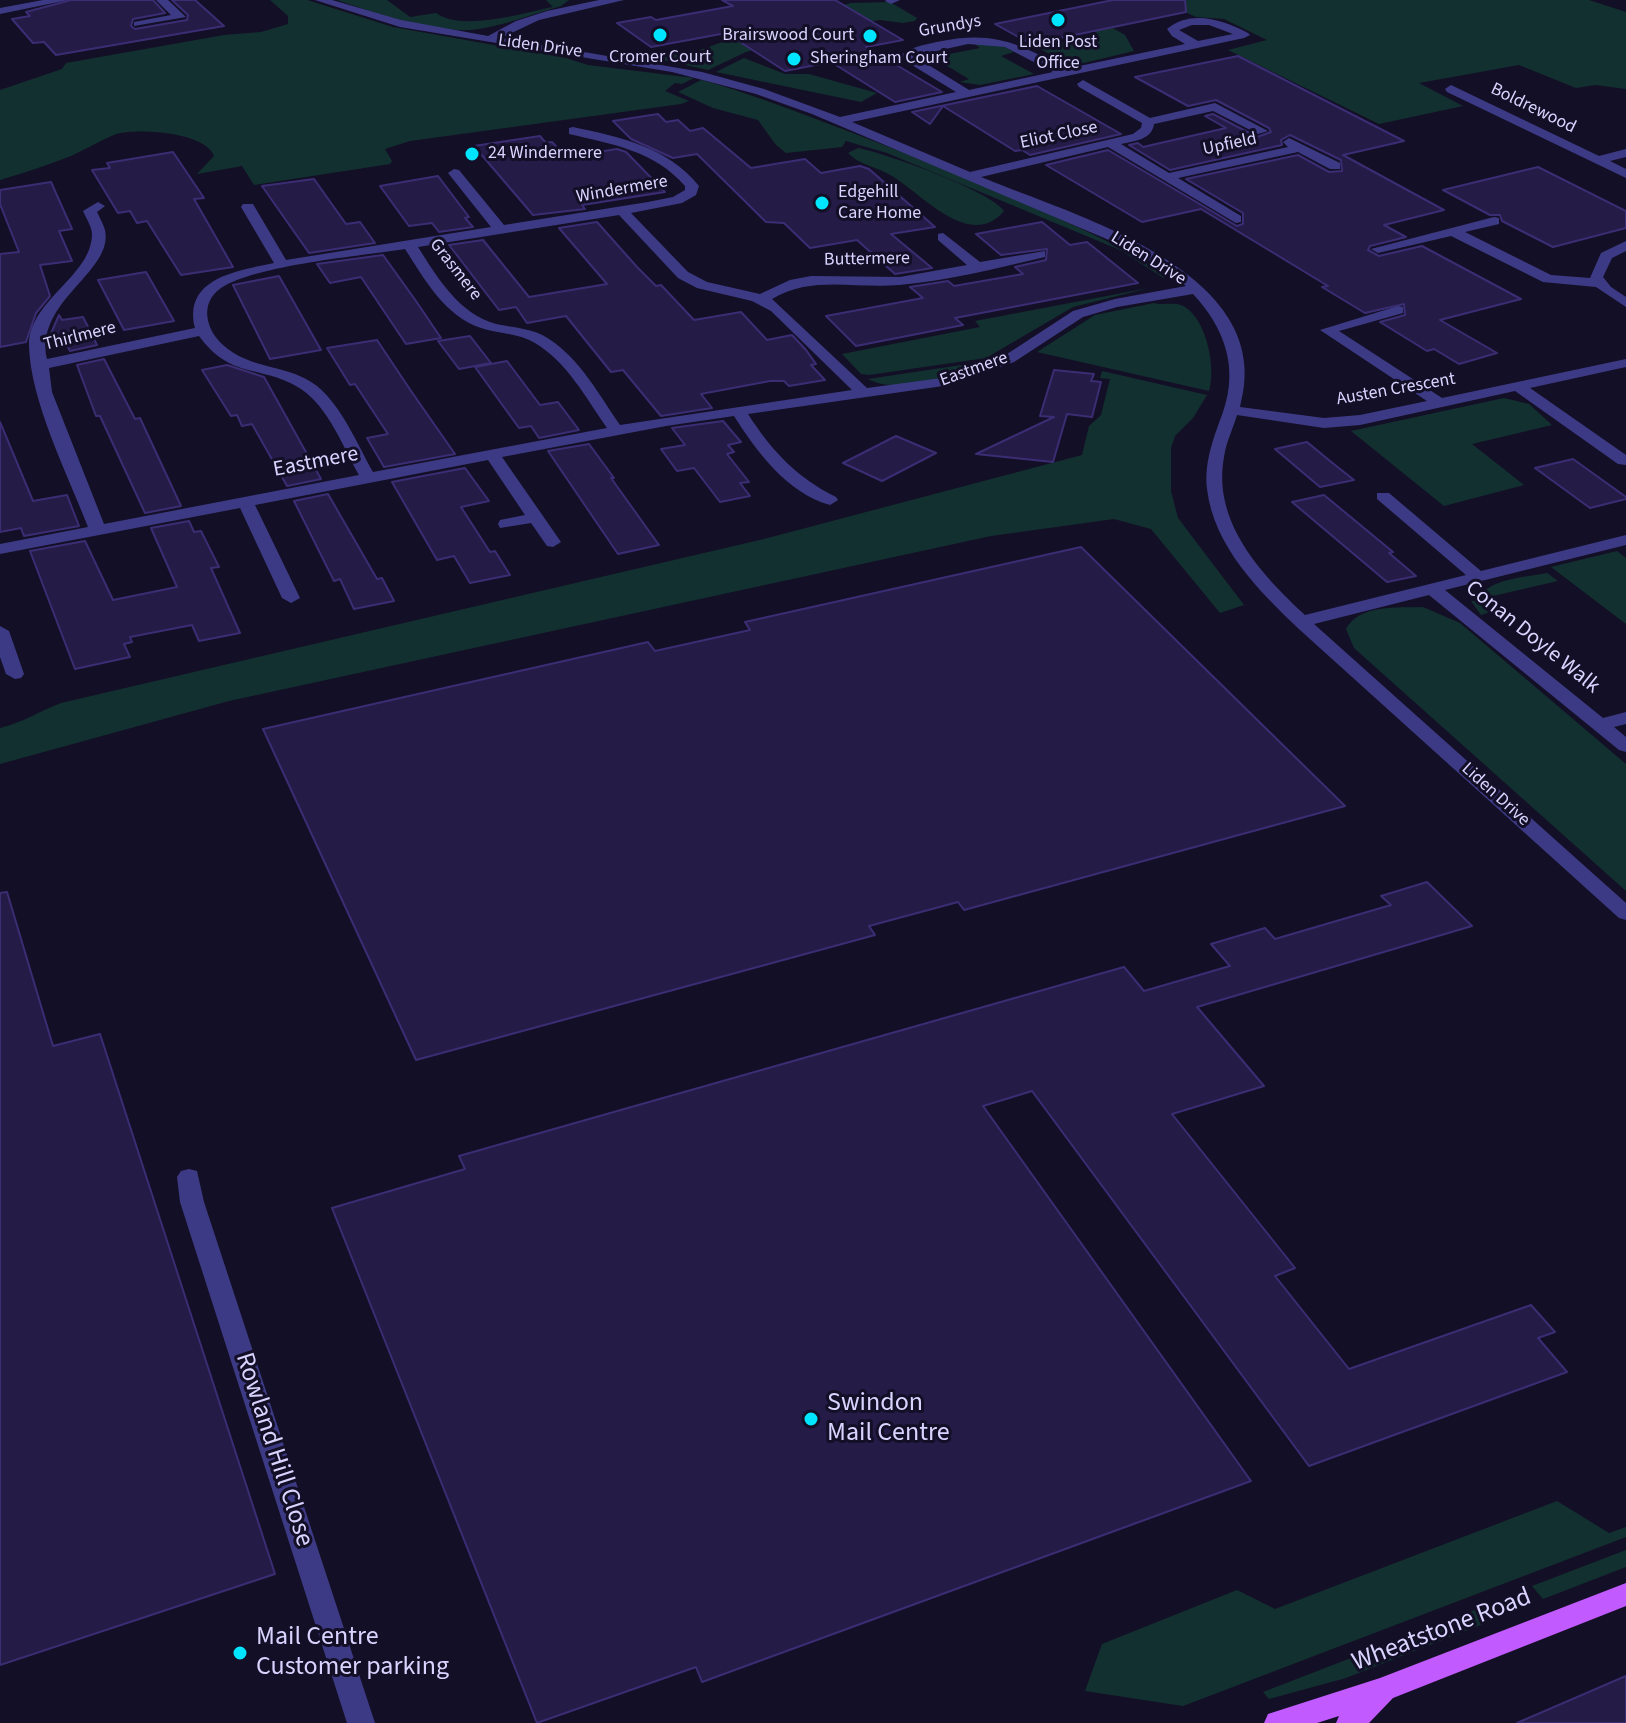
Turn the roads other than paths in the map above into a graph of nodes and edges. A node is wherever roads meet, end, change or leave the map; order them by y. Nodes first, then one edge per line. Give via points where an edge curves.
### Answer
1 (62, 0) edge
2 (162, 0) edge
3 (321, 0) edge
4 (618, 0) edge
5 (583, 3) edge
6 (0, 11) edge
7 (138, 24) dead end
8 (490, 40) junction
9 (1196, 45) junction
10 (1063, 73) junction
11 (1083, 84) dead end
12 (1451, 89) dead end
13 (966, 93) junction
14 (843, 120) junction
15 (1148, 122) junction
16 (573, 131) dead end
17 (1262, 131) dead end
18 (606, 138) junction
19 (1110, 143) junction
20 (592, 145) dead end
21 (1626, 153) edge
22 (1599, 160) junction
23 (1335, 166) dead end
24 (454, 173) dead end
25 (1626, 174) edge
26 (968, 176) junction
27 (1167, 177) junction
28 (98, 206) dead end
29 (248, 207) dead end
30 (621, 209) junction
31 (1236, 219) dead end
32 (1494, 221) dead end
33 (500, 229) junction
34 (1452, 231) junction
35 (943, 237) dead end
36 (409, 244) junction
37 (1626, 245) edge
38 (1378, 249) dead end
39 (1040, 254) dead end
40 (282, 265) junction
41 (976, 266) junction
42 (1599, 283) junction
43 (1196, 289) junction
44 (762, 299) junction
45 (1626, 303) edge
46 (1398, 310) dead end
47 (202, 331) junction
48 (1626, 363) edge
49 (41, 365) junction
50 (1519, 387) junction
51 (865, 395) junction
52 (1440, 403) junction
53 (738, 410) junction
54 (1232, 410) junction
55 (616, 430) junction
56 (492, 455) junction
57 (1624, 461) dead end
58 (368, 477) junction
59 (1383, 496) dead end
60 (830, 500) dead end
61 (245, 502) junction
62 (536, 517) junction
63 (506, 524) dead end
64 (97, 528) junction
65 (1626, 540) edge
66 (553, 542) dead end
67 (0, 549) edge
68 (1478, 577) junction
69 (1433, 589) junction
70 (291, 598) dead end
71 (1303, 621) junction
72 (0, 631) edge
73 (15, 674) dead end
74 (1626, 718) edge
75 (1601, 724) junction
76 (1626, 746) edge
77 (1626, 914) edge
78 (189, 1177) dead end
79 (1626, 1594) edge
80 (1385, 1689) junction
81 (361, 1723) edge
82 (1278, 1723) edge
83 (1350, 1723) edge

1 - 6 street
2 - 7 street via 183,20
3 - 8 street, Liden Drive via 374,18
4 - 5 street
5 - 8 street via 524,21
8 - 14 street, Liden Drive via 705,76
9 - 9 street via 1173,29 1211,21 1244,35
9 - 10 street
10 - 13 street
10 - 13 street, Grundys via 994,38 967,39 907,55
11 - 15 street, Eliot Close
12 - 22 street, Boldrewood
13 - 14 street
14 - 26 street, Liden Drive
15 - 17 street, Eliot Close via 1215,107
15 - 19 street, Eliot Close via 1137,137
16 - 18 street, Windermere
18 - 20 street
18 - 30 street, Windermere via 664,161 692,186 677,200
19 - 26 street, Eliot Close
19 - 27 street
21 - 22 street
22 - 25 street, Boldrewood
23 - 27 street, Upfield via 1294,145
24 - 33 street
26 - 43 street, Liden Drive via 1116,236
27 - 31 street
28 - 49 street via 90,211 99,233 91,260 42,322 35,341
29 - 40 street
30 - 33 street, Windermere
30 - 44 street via 685,277
32 - 34 street
33 - 36 street, Windermere
34 - 38 street
34 - 42 street via 1548,279
35 - 41 street
36 - 40 street, Windermere
36 - 55 street, Grasmere via 468,318 530,335 552,348
37 - 42 street via 1606,256 1596,277
39 - 41 street, Buttermere
40 - 47 street, Windermere via 235,277 205,294 198,307
41 - 44 street, Buttermere via 899,281 799,281
42 - 45 street
43 - 51 street, Eastmere via 1097,307 1064,321 991,368 945,382
43 - 54 street, Liden Drive via 1234,342 1238,384
44 - 51 street
46 - 52 street via 1327,330
47 - 49 street, Thirlmere
47 - 58 street via 237,362 315,391
48 - 50 street, Austen Crescent
49 - 64 street, Thirlmere via 44,392
50 - 52 street, Austen Crescent
50 - 57 street
51 - 53 street, Eastmere
52 - 54 street, Austen Crescent via 1324,423
53 - 55 street, Eastmere
53 - 60 street via 776,465
54 - 71 street, Liden Drive via 1213,468 1220,514 1243,557
55 - 56 street, Eastmere
56 - 58 street, Eastmere
56 - 62 street
58 - 61 street, Eastmere
59 - 68 street, Conan Doyle Walk
61 - 64 street, Eastmere
61 - 70 street
62 - 63 street
62 - 66 street
64 - 67 street, Eastmere
65 - 68 street, Conan Doyle Walk
68 - 69 street, Conan Doyle Walk
69 - 71 street, Conan Doyle Walk
69 - 75 street, Conan Doyle Walk
71 - 77 street, Liden Drive
72 - 73 street
74 - 75 street, Conan Doyle Walk
75 - 76 street, Conan Doyle Walk
78 - 81 street, Rowland Hill Close via 192,1202
79 - 80 main road, Wheatstone Road
80 - 82 main road, Wheatstone Road
80 - 83 main road

